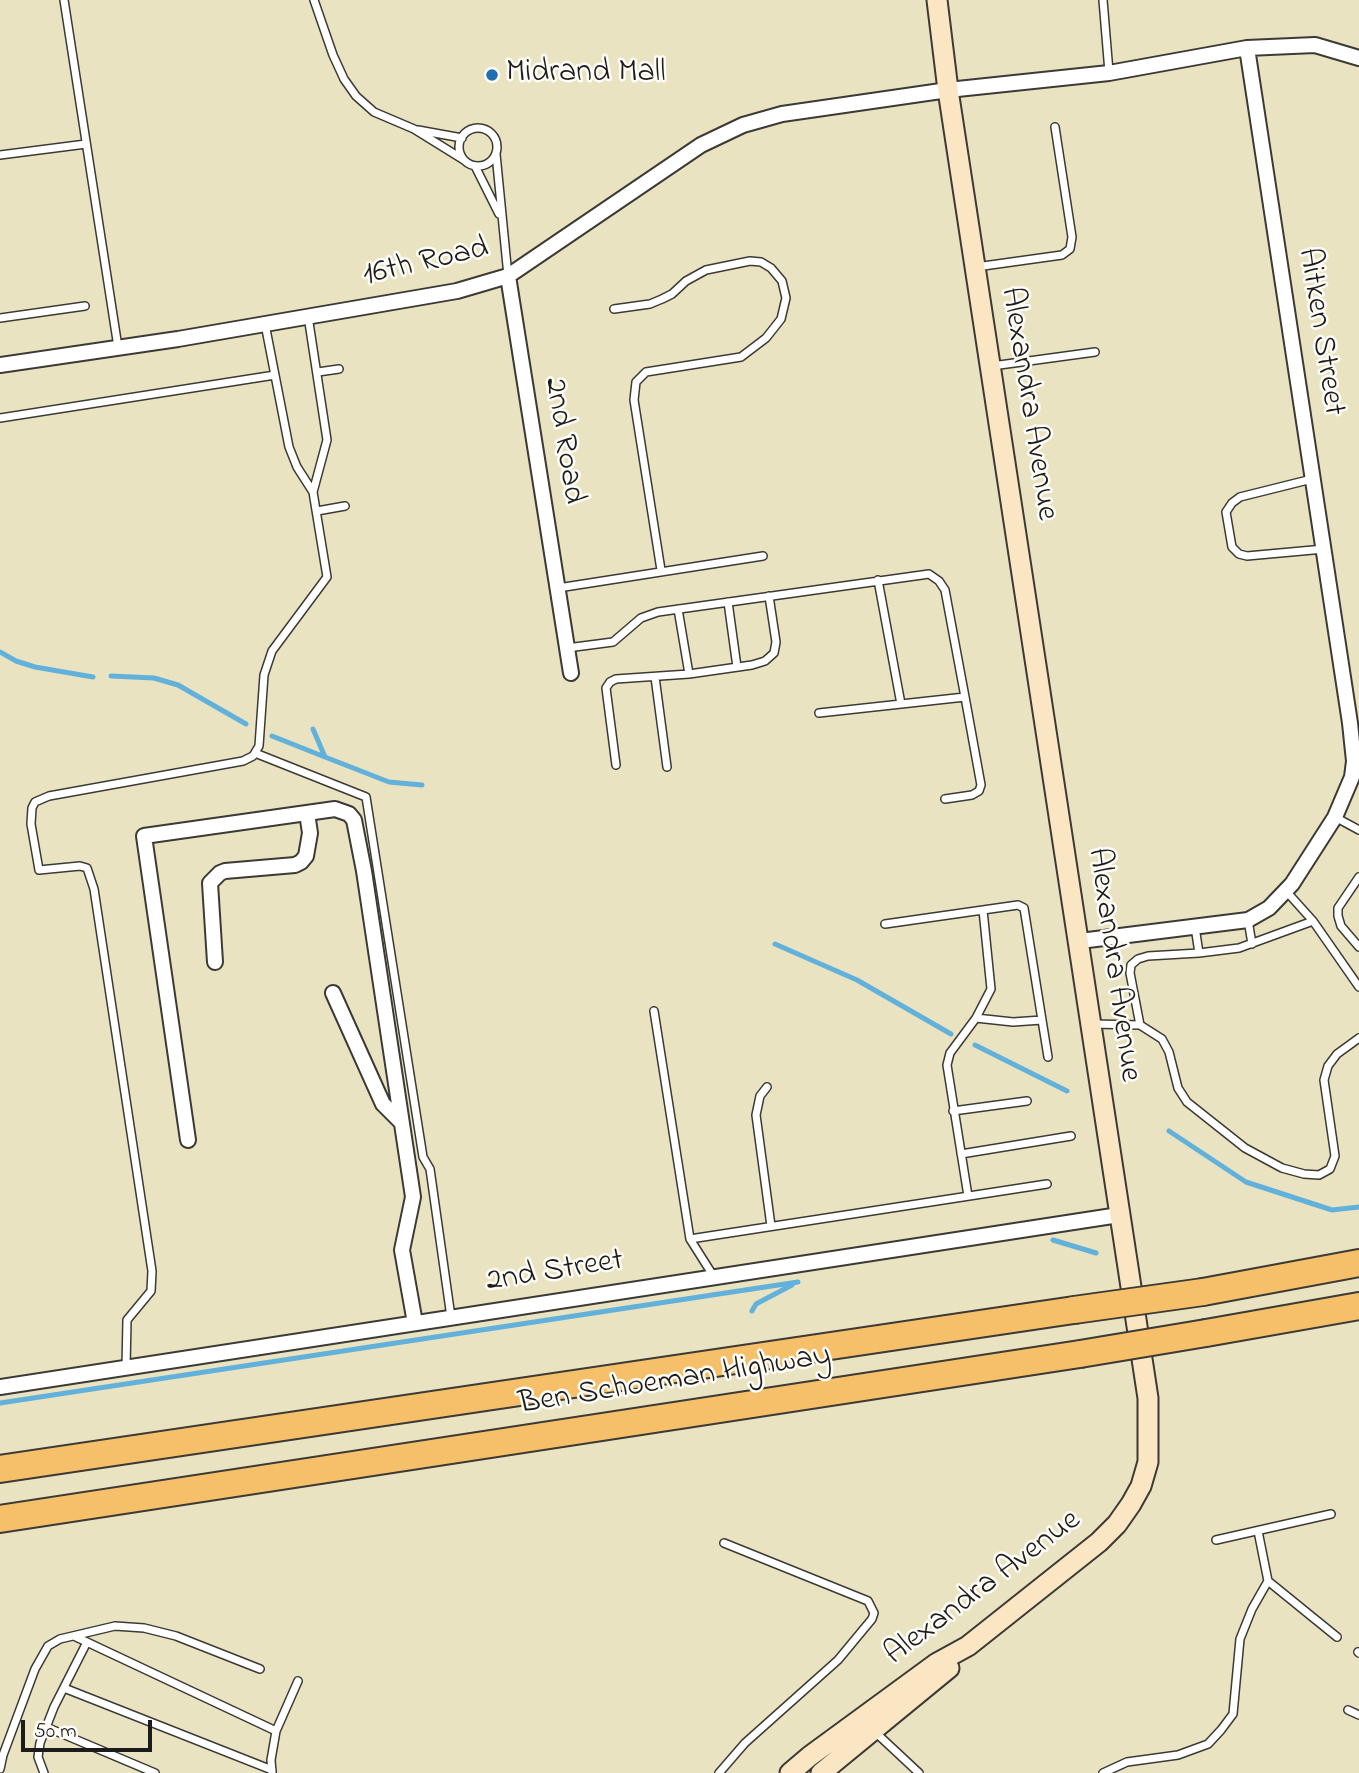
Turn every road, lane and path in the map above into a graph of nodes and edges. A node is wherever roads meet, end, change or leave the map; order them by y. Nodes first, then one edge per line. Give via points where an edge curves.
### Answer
1 (64, 0) edge
2 (314, 0) edge
3 (937, 0) edge
4 (1103, 0) edge
5 (1247, 48) junction
6 (1359, 58) edge
7 (1109, 73) junction
8 (948, 90) junction
9 (1055, 127) dead end
10 (414, 129) junction
11 (462, 138) junction
12 (86, 144) junction
13 (0, 155) edge
14 (496, 155) junction
15 (464, 160) junction
16 (475, 166) junction
17 (501, 218) junction
18 (975, 267) junction
19 (508, 276) junction
20 (85, 306) dead end
21 (614, 309) dead end
22 (308, 316) junction
23 (0, 318) edge
24 (265, 324) junction
25 (118, 347) junction
26 (1095, 352) dead end
27 (0, 365) edge
28 (991, 366) junction
29 (339, 369) dead end
30 (318, 372) junction
31 (275, 375) junction
32 (0, 418) edge
33 (1313, 479) junction
34 (313, 492) junction
35 (345, 506) dead end
36 (317, 511) junction
37 (1324, 549) junction
38 (763, 556) dead end
39 (661, 570) junction
40 (878, 580) junction
41 (558, 589) junction
42 (769, 596) junction
43 (728, 602) junction
44 (678, 609) junction
45 (567, 648) junction
46 (737, 667) junction
47 (571, 673) dead end
48 (690, 674) junction
49 (655, 677) junction
50 (965, 697) junction
51 (901, 704) junction
52 (819, 713) dead end
53 (254, 753) junction
54 (616, 765) dead end
55 (667, 767) dead end
56 (944, 799) dead end
57 (307, 813) junction
58 (1335, 817) junction
59 (1359, 830) edge
60 (1359, 877) edge
61 (1286, 890) junction
62 (983, 910) junction
63 (1248, 920) junction
64 (1313, 921) junction
65 (886, 924) dead end
66 (1195, 926) junction
67 (1080, 941) junction
68 (1252, 944) junction
69 (1359, 947) edge
70 (1199, 953) junction
71 (215, 962) dead end
72 (1359, 987) edge
73 (333, 993) dead end
74 (654, 1011) dead end
75 (976, 1018) junction
76 (1042, 1020) junction
77 (1091, 1024) junction
78 (1140, 1025) junction
79 (1359, 1038) edge
80 (1048, 1057) dead end
81 (767, 1087) dead end
82 (1027, 1101) dead end
83 (953, 1111) junction
84 (401, 1122) junction
85 (1071, 1136) dead end
86 (188, 1140) dead end
87 (961, 1154) junction
88 (1046, 1184) dead end
89 (968, 1196) junction
90 (1119, 1215) junction
91 (771, 1226) junction
92 (690, 1239) junction
93 (1359, 1263) edge
94 (714, 1277) junction
95 (1359, 1306) edge
96 (451, 1317) junction
97 (415, 1323) junction
98 (126, 1367) junction
99 (0, 1387) edge
100 (0, 1469) edge
101 (1331, 1514) dead end
102 (0, 1519) edge
103 (1258, 1531) junction
104 (1216, 1540) dead end
105 (724, 1543) dead end
106 (1268, 1581) junction
107 (73, 1636) junction
108 (1337, 1636) dead end
109 (87, 1642) junction
110 (968, 1646) junction
111 (260, 1669) dead end
112 (298, 1681) dead end
113 (64, 1688) junction
114 (1348, 1710) dead end
115 (1359, 1715) edge
116 (46, 1727) junction
117 (873, 1730) junction
118 (276, 1731) junction
119 (0, 1769) edge
120 (272, 1772) edge
121 (44, 1773) edge
122 (155, 1773) edge
123 (719, 1773) edge
124 (790, 1773) edge
125 (821, 1773) edge
126 (919, 1773) edge
127 (1103, 1773) edge

1 - 12 lane
2 - 10 lane via 333,55 356,96 374,111
3 - 8 main road, Alexandra Avenue
4 - 7 lane
5 - 6 street, 16th Road via 1315,45
5 - 7 street, 16th Road
5 - 33 street, Aitken Street
7 - 8 street, 16th Road
8 - 18 main road, Alexandra Avenue
8 - 19 street, 16th Road via 782,114 743,125 701,145
9 - 18 lane via 1070,248 1062,255
10 - 11 lane
10 - 15 lane
11 - 14 lane via 477,128 489,132 496,142
11 - 15 lane
12 - 13 lane
12 - 25 lane
14 - 16 lane via 487,164
14 - 17 lane, 2nd Road
15 - 16 lane
16 - 17 lane, 2nd Road
17 - 19 lane, 2nd Road
18 - 28 main road, Alexandra Avenue
19 - 22 street, 16th Road via 457,291
19 - 41 street, 2nd Road
20 - 23 lane
21 - 39 lane via 650,304 706,270 750,261 771,268 782,281 786,298 781,319 741,357 646,372 636,382 634,400
22 - 24 street, 16th Road
22 - 30 lane
24 - 25 street, 16th Road
24 - 31 lane
25 - 27 street, 16th Road
26 - 28 lane
28 - 67 main road, Alexandra Avenue
29 - 30 lane
30 - 34 lane via 327,440
31 - 32 lane
31 - 34 lane via 289,447
33 - 37 street, Aitken Street
33 - 37 lane via 1240,497 1226,512 1232,547 1239,554
34 - 36 lane
35 - 36 lane
36 - 53 lane via 327,578 272,651 264,676 259,747
37 - 58 street, Aitken Street via 1354,761
38 - 39 lane
39 - 41 lane
40 - 42 lane
40 - 50 lane via 929,574 939,581 945,590
40 - 51 lane
41 - 45 street, 2nd Road
42 - 43 lane
42 - 46 lane via 774,653 760,663
43 - 44 lane
43 - 46 lane
44 - 45 lane via 641,618 612,642
44 - 48 lane
45 - 47 street, 2nd Road
46 - 48 lane
48 - 49 lane
49 - 54 lane via 616,679 606,688
49 - 55 lane
50 - 51 lane
50 - 56 lane via 981,785 972,795
51 - 52 lane
53 - 96 lane via 366,797
53 - 98 lane via 236,763 49,796 32,808 39,870 80,866 87,869 94,889 152,1271 151,1291 127,1320
57 - 71 street via 310,833 302,862 225,871 210,883
57 - 84 street via 335,809 354,820
57 - 86 street via 144,835
58 - 59 lane
58 - 61 street, Aitken Street
60 - 69 lane via 1338,908 1341,926
61 - 63 street, Aitken Street via 1269,908
61 - 64 lane
62 - 65 lane
62 - 75 lane via 991,989
62 - 76 lane via 1024,908
63 - 66 street, Aitken Street
63 - 68 lane
64 - 68 lane
64 - 72 lane
66 - 67 street, Aitken Street
66 - 70 lane
67 - 77 main road, Alexandra Avenue
68 - 70 lane
70 - 78 lane via 1148,956 1131,965
73 - 84 street via 383,1104
74 - 92 lane
75 - 76 lane
75 - 83 lane via 950,1053 947,1065
76 - 80 lane
77 - 78 lane
77 - 90 main road, Alexandra Avenue
78 - 79 lane via 1162,1039 1187,1102 1245,1148 1282,1168 1319,1175 1330,1169 1335,1156 1324,1080 1328,1066
81 - 91 lane via 756,1115
82 - 83 lane
83 - 87 lane
84 - 97 street via 413,1197 402,1250
85 - 87 lane
87 - 89 lane
88 - 89 lane
89 - 91 lane
90 - 94 street, 2nd Street
90 - 110 main road, Alexandra Avenue via 1148,1398 1148,1462 1142,1486 1099,1542
91 - 92 lane
92 - 94 lane
93 - 100 highway, Ben Schoeman Highway, bridge via 1203,1292
94 - 96 street, 2nd Street
95 - 102 highway, Ben Schoeman Highway, bridge via 1080,1354
96 - 97 street, 2nd Street
97 - 98 street, 2nd Street
98 - 99 street, 2nd Street
101 - 103 lane
103 - 104 lane
103 - 106 lane
105 - 123 lane via 868,1601 874,1613 838,1660 745,1743
106 - 108 lane
106 - 127 lane via 1240,1639 1233,1714 1222,1730 1208,1744 1178,1755 1127,1762
107 - 109 lane
107 - 111 lane via 115,1626 144,1628
107 - 119 lane via 54,1642 42,1654
109 - 113 lane
109 - 118 lane
110 - 117 main road via 945,1673
110 - 124 main road, Alexandra Avenue via 915,1679
112 - 118 lane
113 - 116 lane
113 - 120 lane
114 - 115 lane
116 - 121 lane via 38,1757
116 - 122 lane
117 - 125 main road
117 - 126 lane
118 - 120 lane

